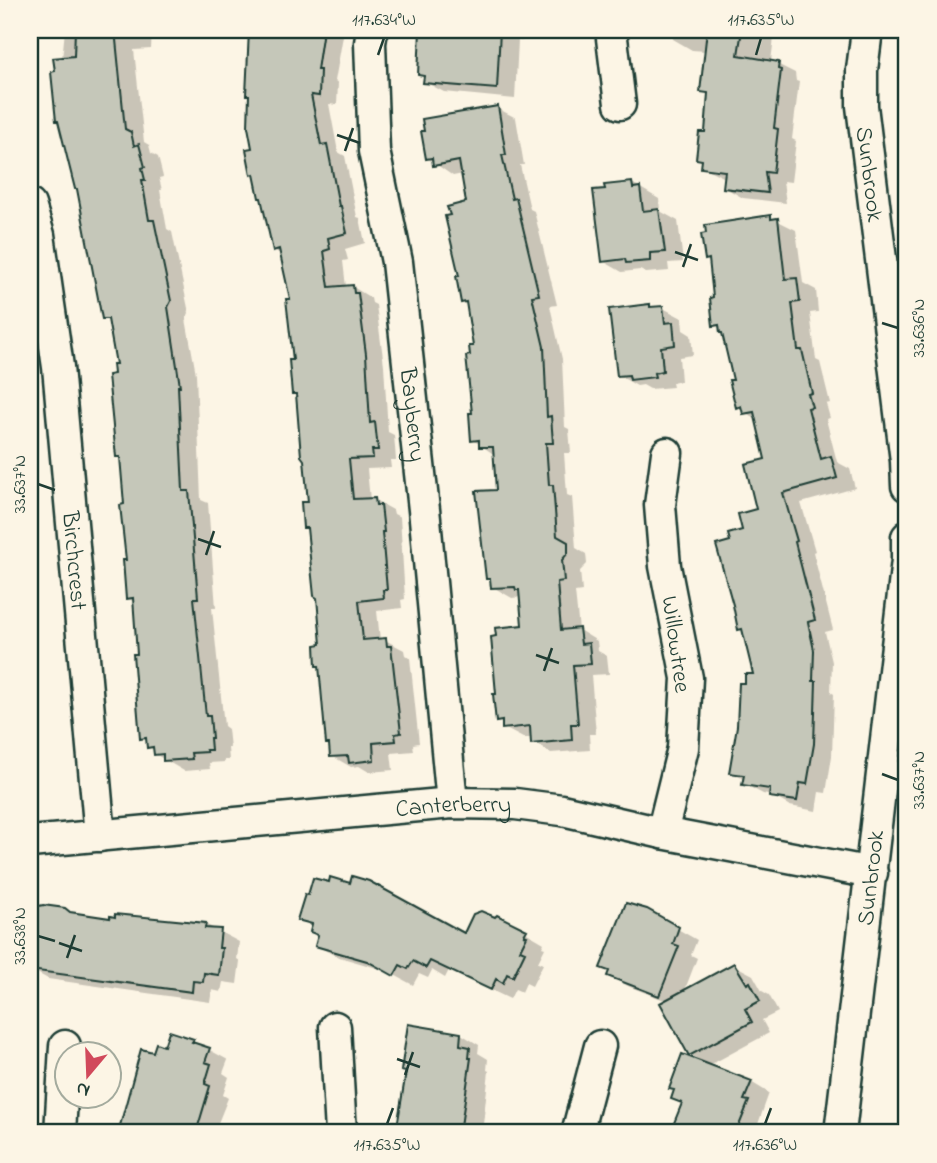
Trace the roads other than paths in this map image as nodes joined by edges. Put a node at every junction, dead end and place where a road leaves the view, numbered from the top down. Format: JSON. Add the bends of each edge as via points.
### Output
{"nodes":[{"id":1,"x":372,"y":30,"type":"edge"},
{"id":2,"x":611,"y":30,"type":"edge"},
{"id":3,"x":866,"y":30,"type":"edge"},
{"id":4,"x":620,"y":104,"type":"dead end"},
{"id":5,"x":30,"y":205,"type":"edge"},
{"id":6,"x":667,"y":453,"type":"dead end"},
{"id":7,"x":907,"y":486,"type":"edge"},
{"id":8,"x":907,"y":537,"type":"edge"},
{"id":9,"x":452,"y":803,"type":"junction"},
{"id":10,"x":662,"y":833,"type":"junction"},
{"id":11,"x":100,"y":836,"type":"junction"},
{"id":12,"x":30,"y":842,"type":"edge"},
{"id":13,"x":872,"y":873,"type":"junction"},
{"id":14,"x":335,"y":1027,"type":"dead end"},
{"id":15,"x":600,"y":1046,"type":"dead end"},
{"id":16,"x":61,"y":1110,"type":"edge"},
{"id":17,"x":60,"y":1133,"type":"edge"},
{"id":18,"x":341,"y":1133,"type":"edge"},
{"id":19,"x":577,"y":1133,"type":"edge"},
{"id":20,"x":840,"y":1133,"type":"edge"}],
"edges":[{"from":1,"to":9,"type":"street","name":"Bayberry","via":[[374,151],[397,262]]},
{"from":2,"to":4,"type":"street"},
{"from":3,"to":7,"type":"street","name":"Sunbrook","via":[[862,106]]},
{"from":5,"to":11,"type":"street","name":"Birchcrest","via":[[39,235],[58,368]]},
{"from":6,"to":10,"type":"street","name":"Willowtree","via":[[660,505],[687,678],[683,748]]},
{"from":8,"to":13,"type":"street","name":"Sunbrook"},
{"from":9,"to":10,"type":"street","name":"Canterberry","via":[[562,810]]},
{"from":9,"to":11,"type":"street","name":"Canterberry"},
{"from":10,"to":13,"type":"street","name":"Canterberry"},
{"from":11,"to":12,"type":"street","name":"Canterberry"},
{"from":13,"to":20,"type":"street","name":"Sunbrook"},
{"from":14,"to":18,"type":"street"},
{"from":15,"to":19,"type":"street"},
{"from":16,"to":17,"type":"street"}]}
